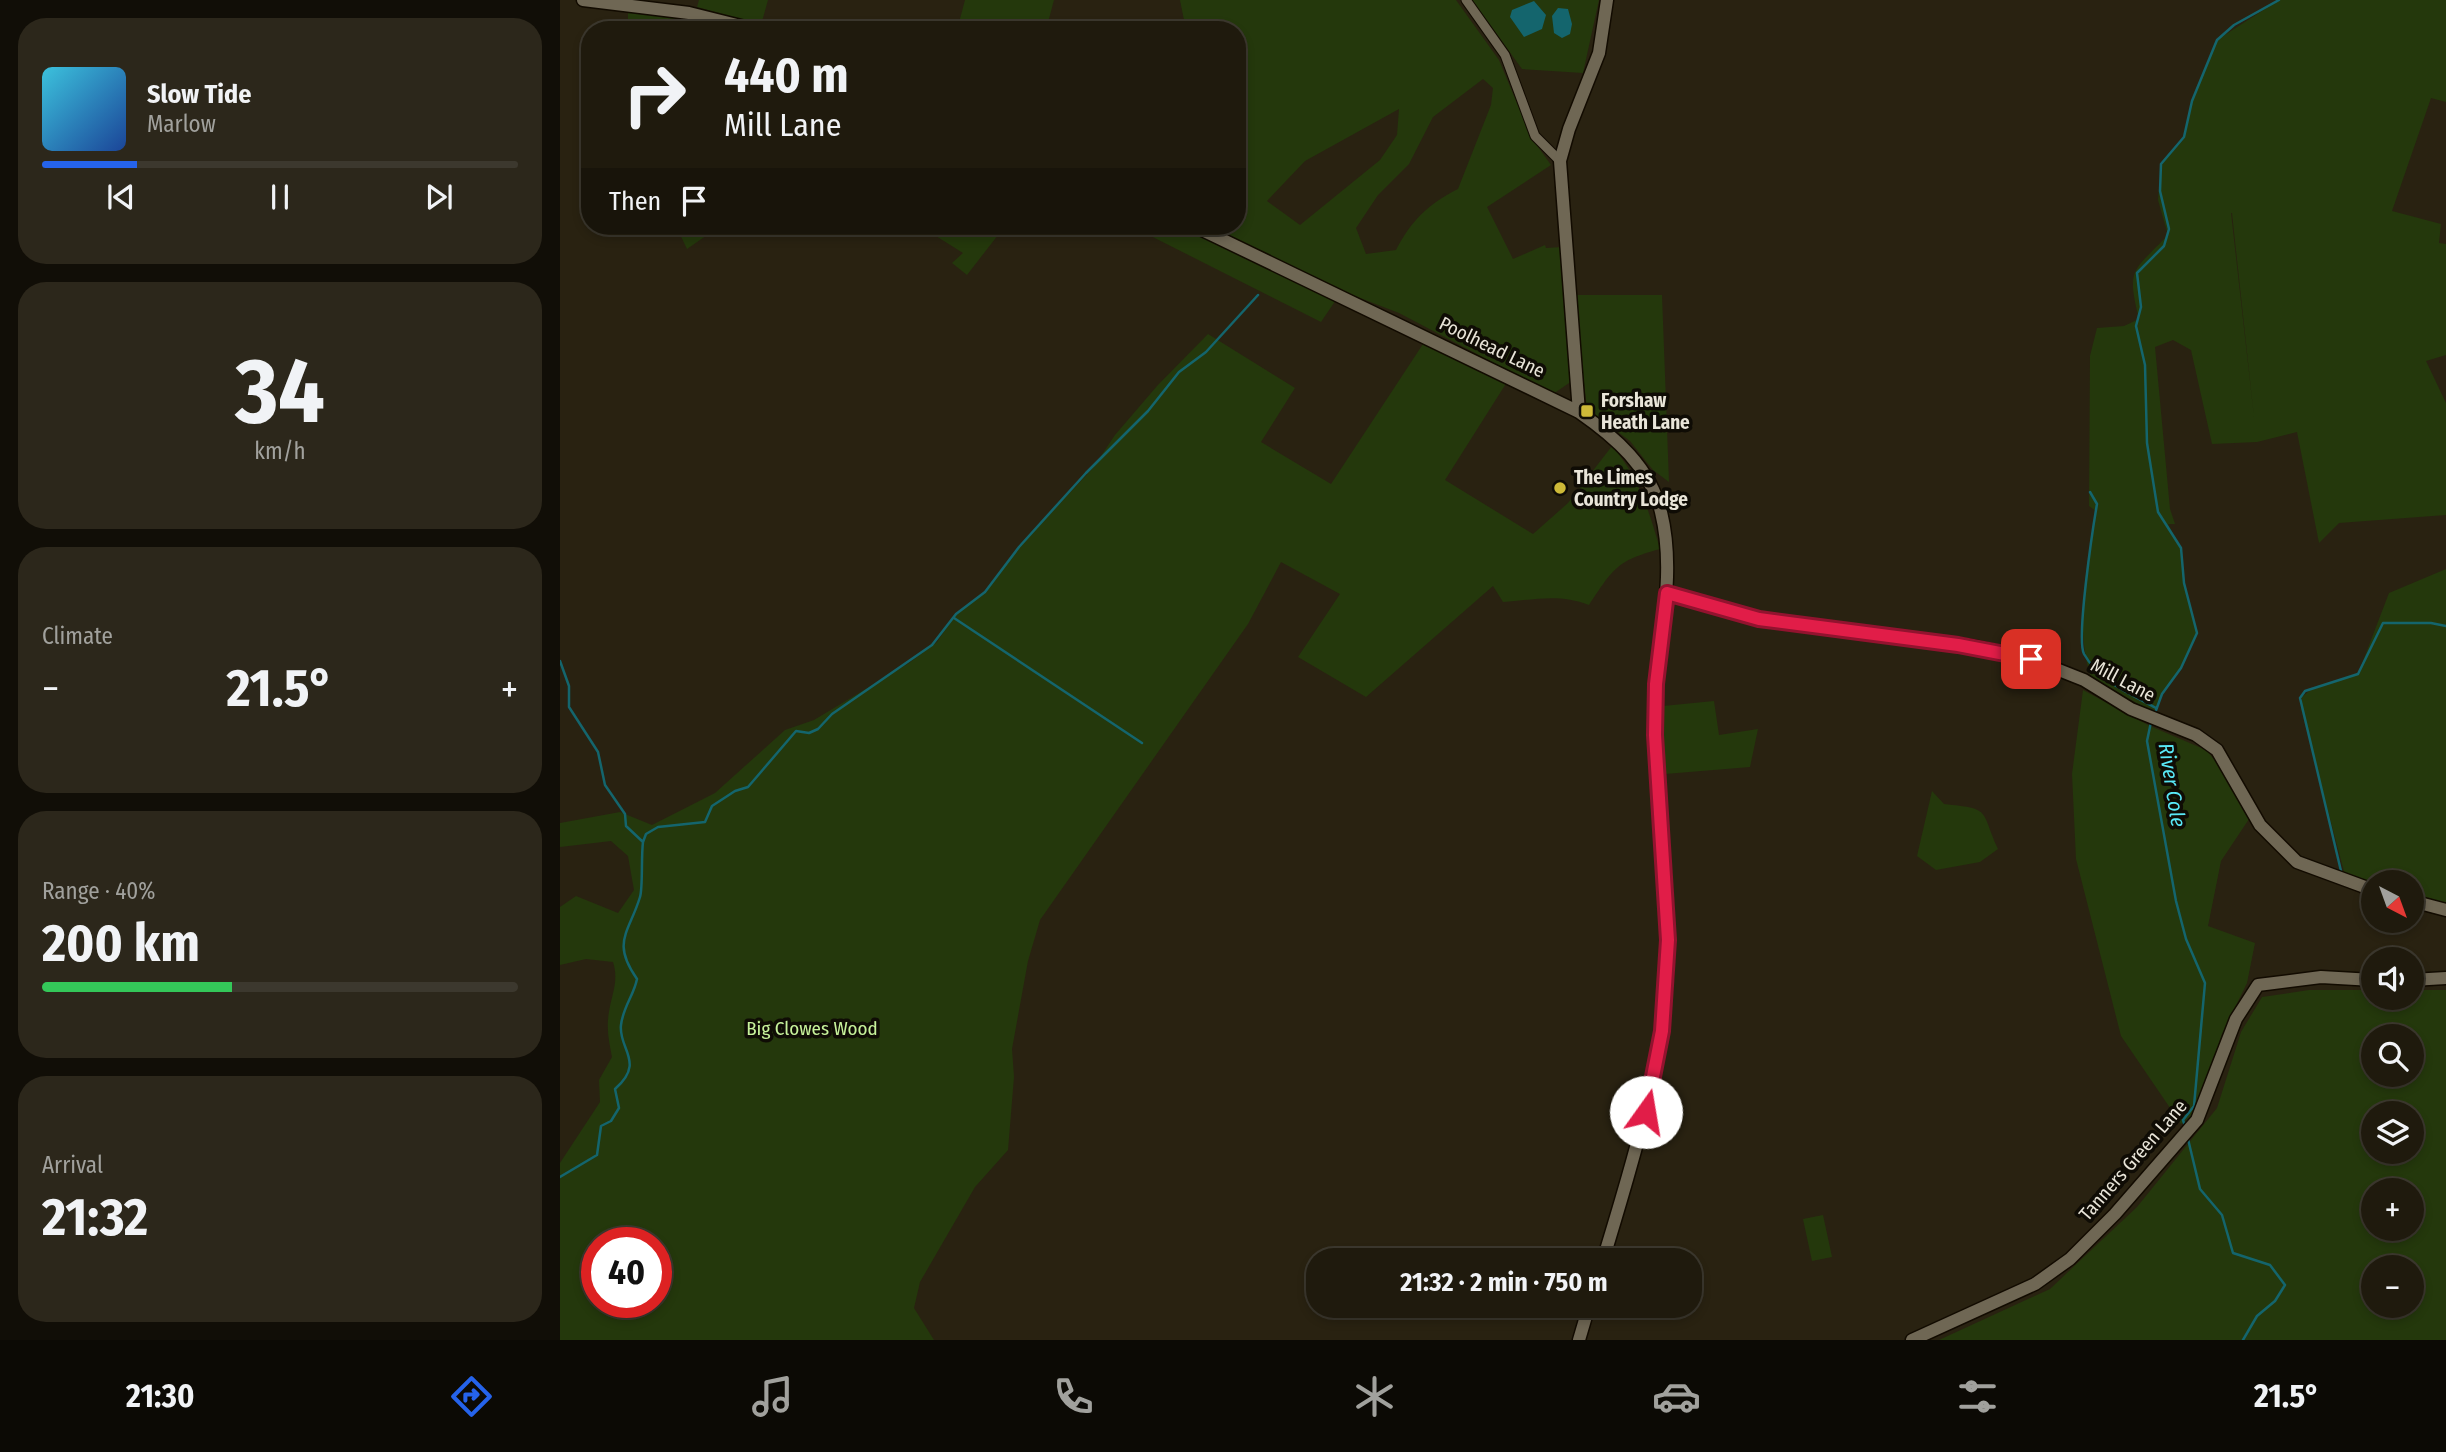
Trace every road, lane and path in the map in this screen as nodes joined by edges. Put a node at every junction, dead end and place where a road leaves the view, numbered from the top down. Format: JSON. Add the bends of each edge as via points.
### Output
{"nodes":[{"id":1,"x":583,"y":0,"type":"edge"},
{"id":2,"x":1466,"y":0,"type":"edge"},
{"id":3,"x":1607,"y":0,"type":"edge"},
{"id":4,"x":722,"y":21,"type":"edge"},
{"id":5,"x":1560,"y":162,"type":"junction"},
{"id":6,"x":1213,"y":235,"type":"edge"},
{"id":7,"x":1579,"y":412,"type":"junction"},
{"id":8,"x":1667,"y":593,"type":"junction"},
{"id":9,"x":2361,"y":886,"type":"edge"},
{"id":10,"x":2424,"y":904,"type":"edge"},
{"id":11,"x":2446,"y":910,"type":"edge"},
{"id":12,"x":2446,"y":978,"type":"edge"},
{"id":13,"x":2361,"y":979,"type":"edge"},
{"id":14,"x":2424,"y":980,"type":"edge"},
{"id":15,"x":1606,"y":1248,"type":"edge"},
{"id":16,"x":1585,"y":1318,"type":"edge"},
{"id":17,"x":1579,"y":1340,"type":"edge"},
{"id":18,"x":1912,"y":1340,"type":"edge"}],
"edges":[{"from":1,"to":4,"type":"street"},
{"from":2,"to":5,"type":"street","via":[[1505,55],[1535,136]]},
{"from":3,"to":5,"type":"street","via":[[1599,53]]},
{"from":5,"to":7,"type":"street"},
{"from":6,"to":7,"type":"street","name":"Poolhead Lane"},
{"from":7,"to":8,"type":"street","name":"Poolhead Lane","via":[[1617,441],[1652,488],[1664,532]]},
{"from":8,"to":9,"type":"street","name":"Mill Lane","via":[[1759,619],[1965,645],[2031,659],[2084,680],[2131,709],[2196,735],[2217,750],[2260,825],[2297,862]]},
{"from":8,"to":15,"type":"street","name":"Poolhead Lane","via":[[1655,706],[1668,940],[1662,1031],[1652,1090]]},
{"from":10,"to":11,"type":"street"},
{"from":12,"to":14,"type":"street"},
{"from":13,"to":18,"type":"street","name":"Tanners Green Lane","via":[[2321,977],[2258,985],[2236,1019],[2197,1121],[2115,1214],[2070,1259],[2035,1284]]},
{"from":16,"to":17,"type":"street"}]}
